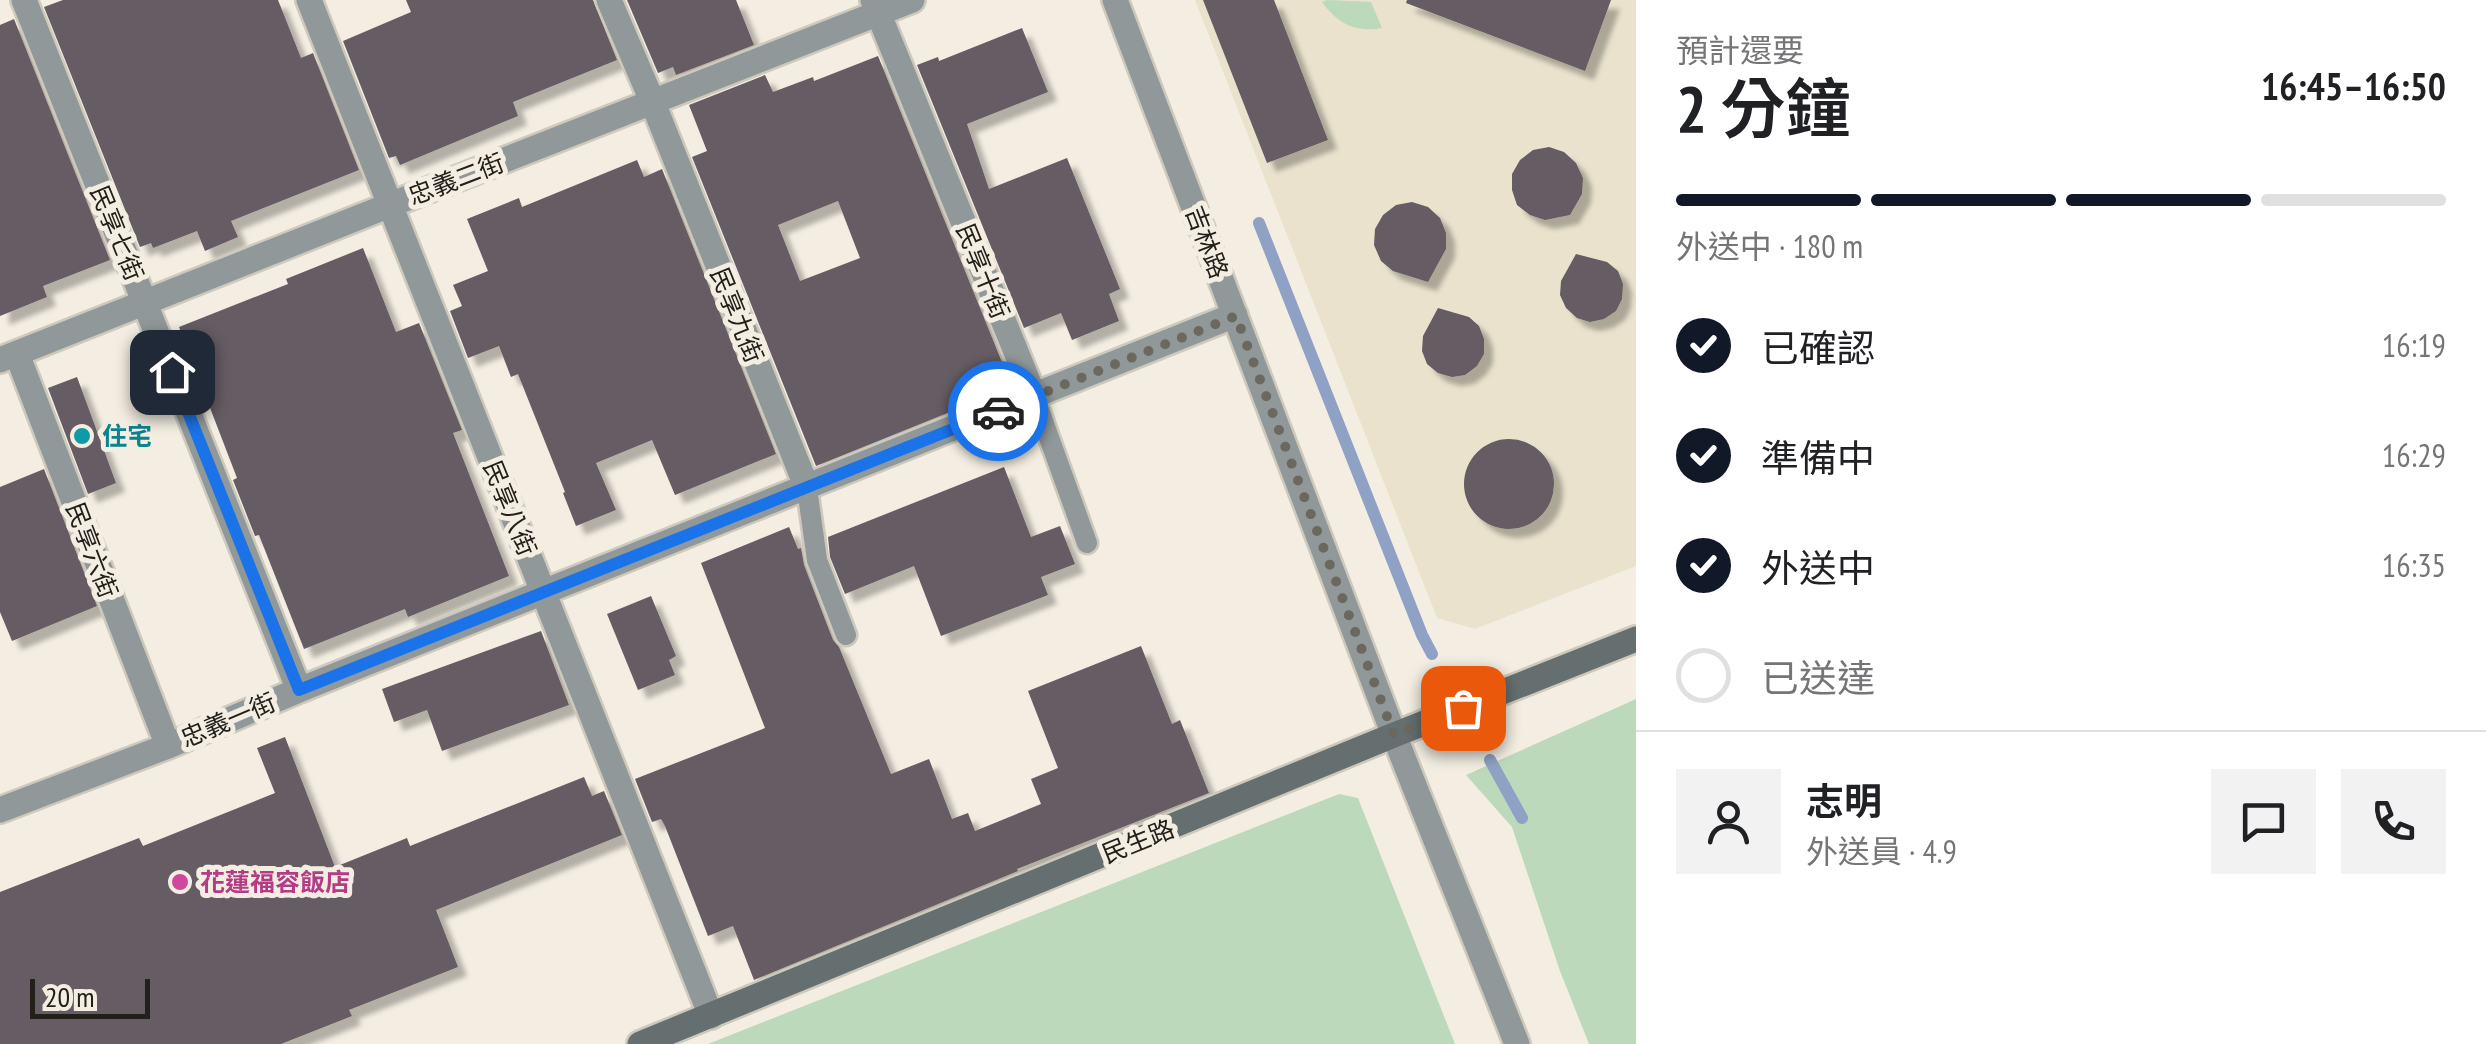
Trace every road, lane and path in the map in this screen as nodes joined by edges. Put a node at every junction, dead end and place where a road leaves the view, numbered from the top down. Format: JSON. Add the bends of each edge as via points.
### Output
{"nodes":[{"id":1,"x":24,"y":0,"type":"edge"},
{"id":2,"x":309,"y":0,"type":"edge"},
{"id":3,"x":610,"y":0,"type":"edge"},
{"id":4,"x":912,"y":0,"type":"edge"},
{"id":5,"x":1114,"y":0,"type":"edge"},
{"id":6,"x":876,"y":7,"type":"edge"},
{"id":7,"x":653,"y":103,"type":"junction"},
{"id":8,"x":390,"y":204,"type":"junction"},
{"id":9,"x":144,"y":302,"type":"junction"},
{"id":10,"x":1236,"y":316,"type":"junction"},
{"id":11,"x":8,"y":357,"type":"edge"},
{"id":12,"x":1034,"y":396,"type":"junction"},
{"id":13,"x":807,"y":488,"type":"junction"},
{"id":14,"x":1086,"y":544,"type":"dead end"},
{"id":15,"x":543,"y":592,"type":"junction"},
{"id":16,"x":846,"y":634,"type":"dead end"},
{"id":17,"x":1636,"y":640,"type":"edge"},
{"id":18,"x":299,"y":690,"type":"junction"},
{"id":19,"x":1394,"y":735,"type":"junction"},
{"id":20,"x":168,"y":746,"type":"junction"},
{"id":21,"x":0,"y":810,"type":"edge"},
{"id":22,"x":712,"y":1016,"type":"junction"},
{"id":23,"x":640,"y":1044,"type":"edge"},
{"id":24,"x":1517,"y":1044,"type":"edge"}],
"edges":[{"from":1,"to":9,"type":"street","name":"民享七街"},
{"from":2,"to":8,"type":"street","name":"民享八街"},
{"from":3,"to":7,"type":"street","name":"民享九街"},
{"from":4,"to":6,"type":"street","name":"忠義二街"},
{"from":5,"to":10,"type":"street","name":"吉林路"},
{"from":6,"to":7,"type":"street","name":"忠義二街"},
{"from":6,"to":12,"type":"street","name":"民享十街"},
{"from":7,"to":8,"type":"street","name":"忠義二街"},
{"from":7,"to":13,"type":"street","name":"民享九街"},
{"from":8,"to":9,"type":"street","name":"忠義二街"},
{"from":8,"to":15,"type":"street","name":"民享八街"},
{"from":9,"to":11,"type":"street","name":"忠義二街"},
{"from":9,"to":18,"type":"street","name":"民享七街"},
{"from":10,"to":12,"type":"street","name":"忠義一街"},
{"from":10,"to":19,"type":"street","name":"吉林路"},
{"from":11,"to":20,"type":"street","name":"民享六街"},
{"from":12,"to":13,"type":"street","name":"忠義一街"},
{"from":12,"to":14,"type":"lane","name":"民享十街"},
{"from":13,"to":15,"type":"street","name":"忠義一街"},
{"from":13,"to":16,"type":"lane","name":"民享九街","via":[[817,560]]},
{"from":15,"to":18,"type":"street","name":"忠義一街"},
{"from":15,"to":22,"type":"street","name":"民享八街"},
{"from":17,"to":19,"type":"main road","name":"民生路"},
{"from":18,"to":20,"type":"street","name":"忠義一街"},
{"from":19,"to":22,"type":"main road","name":"民生路"},
{"from":19,"to":24,"type":"street","name":"吉林路"},
{"from":20,"to":21,"type":"street","name":"忠義一街"},
{"from":22,"to":23,"type":"main road","name":"民生路"}]}
